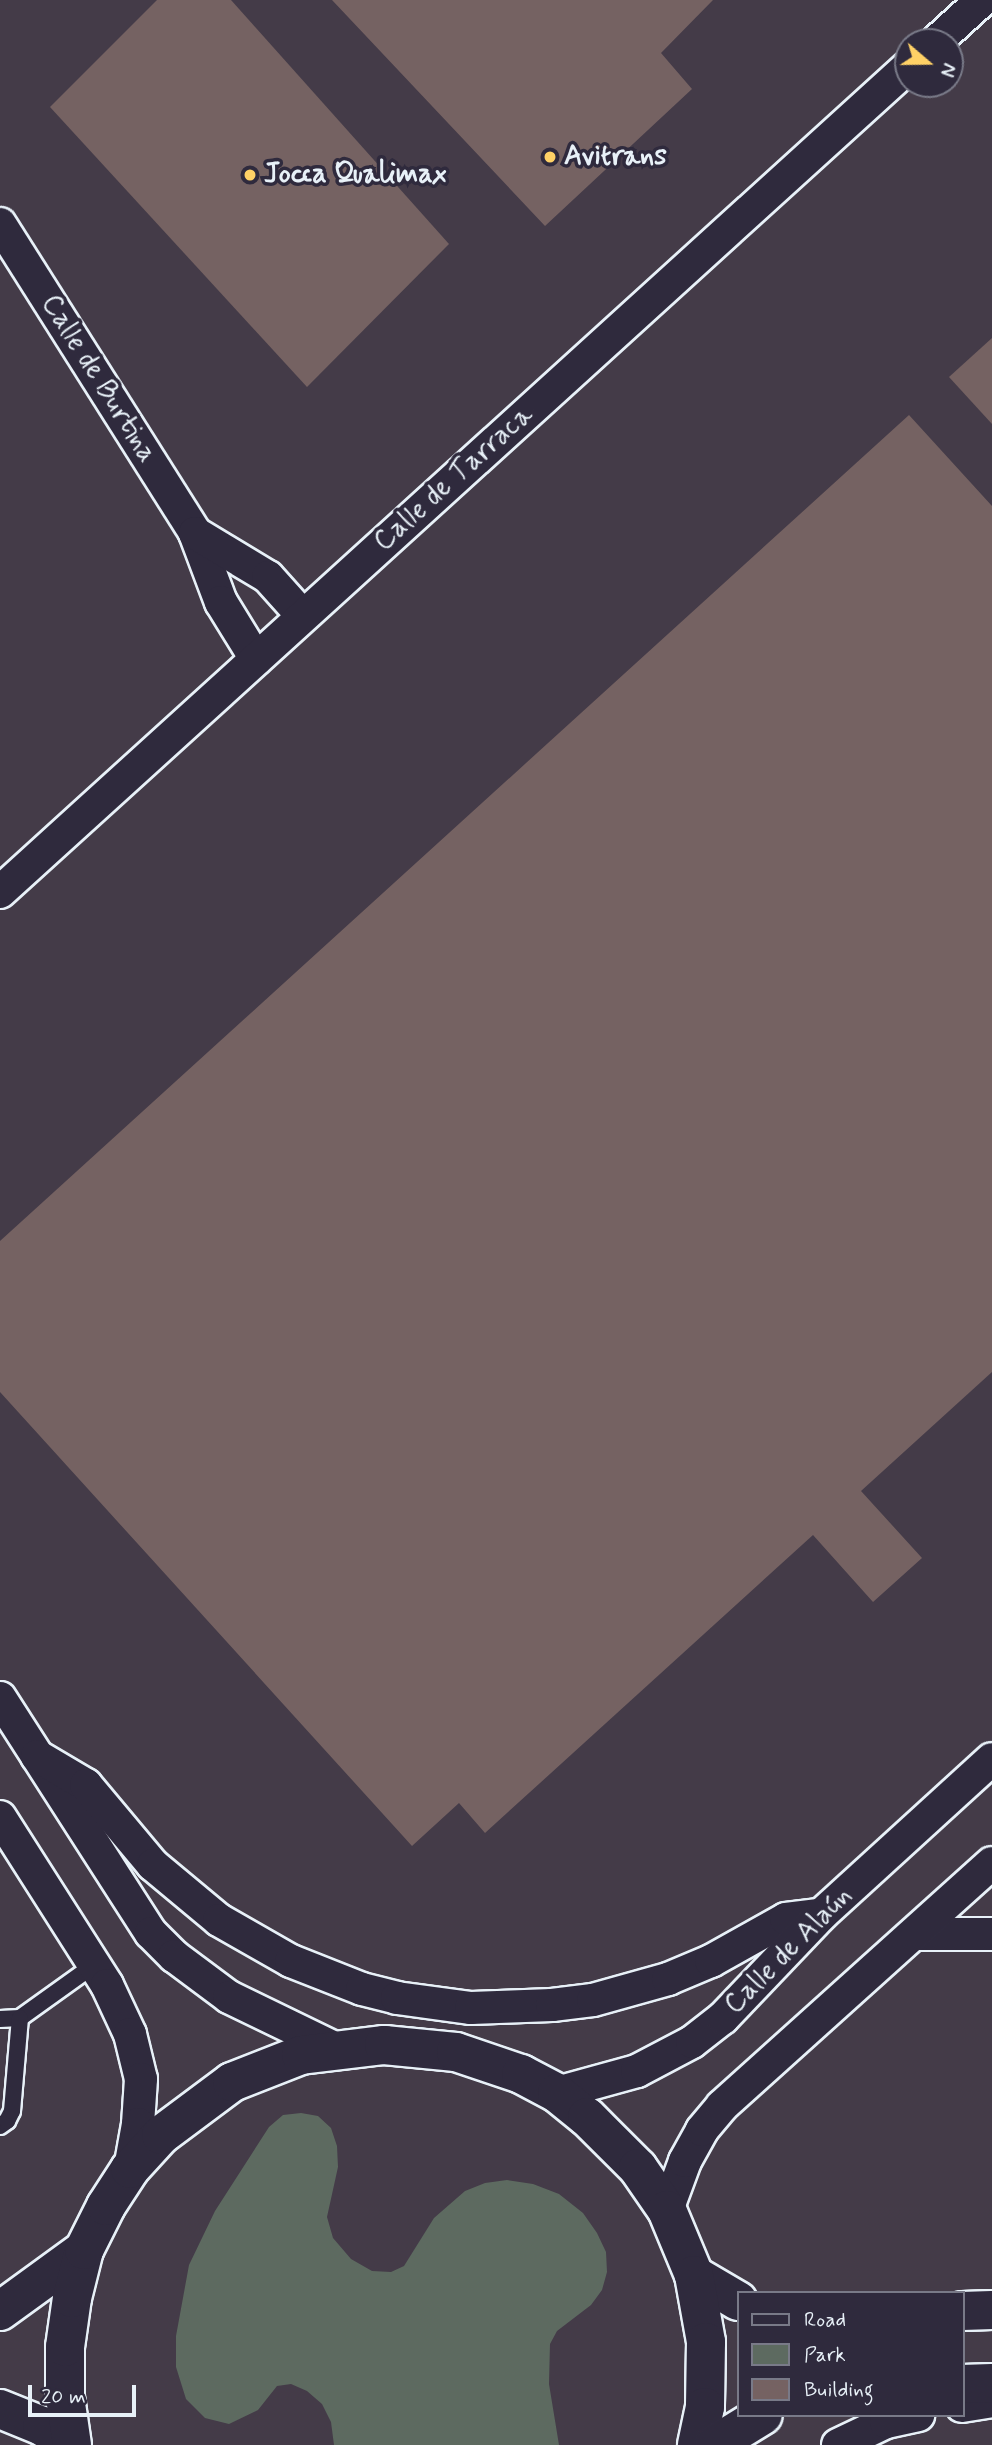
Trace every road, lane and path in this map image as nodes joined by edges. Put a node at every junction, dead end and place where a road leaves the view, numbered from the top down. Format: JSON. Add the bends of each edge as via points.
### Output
{"nodes":[{"id":1,"x":982,"y":0,"type":"edge"},
{"id":2,"x":951,"y":28,"type":"edge"},
{"id":3,"x":894,"y":80,"type":"edge"},
{"id":4,"x":0,"y":224,"type":"edge"},
{"id":5,"x":195,"y":533,"type":"junction"},
{"id":6,"x":303,"y":616,"type":"junction"},
{"id":7,"x":256,"y":659,"type":"junction"},
{"id":8,"x":0,"y":892,"type":"edge"},
{"id":9,"x":0,"y":1698,"type":"edge"},
{"id":10,"x":37,"y":1756,"type":"junction"},
{"id":11,"x":992,"y":1759,"type":"edge"},
{"id":12,"x":0,"y":1817,"type":"edge"},
{"id":13,"x":992,"y":1863,"type":"edge"},
{"id":14,"x":821,"y":1915,"type":"junction"},
{"id":15,"x":914,"y":1934,"type":"junction"},
{"id":16,"x":992,"y":1934,"type":"edge"},
{"id":17,"x":94,"y":1965,"type":"junction"},
{"id":18,"x":20,"y":2018,"type":"junction"},
{"id":19,"x":0,"y":2019,"type":"edge"},
{"id":20,"x":336,"y":2049,"type":"junction"},
{"id":21,"x":557,"y":2093,"type":"junction"},
{"id":22,"x":0,"y":2126,"type":"edge"},
{"id":23,"x":130,"y":2169,"type":"junction"},
{"id":24,"x":667,"y":2210,"type":"junction"},
{"id":25,"x":84,"y":2250,"type":"junction"},
{"id":26,"x":694,"y":2275,"type":"junction"},
{"id":27,"x":736,"y":2300,"type":"edge"},
{"id":28,"x":992,"y":2309,"type":"edge"},
{"id":29,"x":0,"y":2311,"type":"edge"},
{"id":30,"x":964,"y":2311,"type":"edge"},
{"id":31,"x":992,"y":2383,"type":"edge"},
{"id":32,"x":964,"y":2384,"type":"edge"},
{"id":33,"x":992,"y":2402,"type":"edge"},
{"id":34,"x":964,"y":2406,"type":"edge"},
{"id":35,"x":0,"y":2409,"type":"edge"},
{"id":36,"x":760,"y":2417,"type":"edge"},
{"id":37,"x":909,"y":2417,"type":"edge"},
{"id":38,"x":72,"y":2445,"type":"edge"},
{"id":39,"x":697,"y":2445,"type":"edge"},
{"id":40,"x":715,"y":2445,"type":"edge"},
{"id":41,"x":838,"y":2445,"type":"edge"}],
"edges":[{"from":1,"to":2,"type":"street"},
{"from":3,"to":6,"type":"street","name":"Calle de Tarraca"},
{"from":4,"to":5,"type":"street","name":"Calle de Burtina"},
{"from":5,"to":6,"type":"street","name":"Calle de Burtina","via":[[268,577]]},
{"from":5,"to":7,"type":"street","name":"Calle de Burtina","via":[[220,602]]},
{"from":6,"to":7,"type":"street","name":"Calle de Tarraca"},
{"from":7,"to":8,"type":"street","name":"Calle de Tarraca"},
{"from":9,"to":10,"type":"street"},
{"from":10,"to":14,"type":"street","via":[[86,1785],[153,1865],[219,1920],[291,1961],[397,1998],[471,2008],[593,2000],[668,1979],[786,1919]]},
{"from":10,"to":20,"type":"street","via":[[128,1901],[174,1956],[229,1997]]},
{"from":11,"to":14,"type":"street","name":"Calle de Alaún"},
{"from":12,"to":17,"type":"street"},
{"from":13,"to":15,"type":"street"},
{"from":14,"to":21,"type":"street","name":"Calle de Alaún","via":[[723,2018],[692,2042],[637,2071]]},
{"from":15,"to":16,"type":"street"},
{"from":15,"to":24,"type":"street","via":[[722,2106],[685,2161]]},
{"from":17,"to":18,"type":"lane"},
{"from":17,"to":23,"type":"street","via":[[130,2034],[141,2079]]},
{"from":18,"to":19,"type":"lane"},
{"from":18,"to":22,"type":"lane","via":[[12,2110]]},
{"from":20,"to":21,"type":"main road","via":[[384,2045],[456,2052],[522,2074]]},
{"from":20,"to":23,"type":"main road","via":[[267,2066],[232,2082],[161,2135]]},
{"from":21,"to":24,"type":"main road","via":[[622,2149]]},
{"from":23,"to":25,"type":"main road"},
{"from":24,"to":26,"type":"main road"},
{"from":25,"to":29,"type":"main road"},
{"from":25,"to":38,"type":"main road","via":[[65,2347],[65,2397]]},
{"from":26,"to":27,"type":"main road"},
{"from":26,"to":39,"type":"main road","via":[[706,2342],[705,2407]]},
{"from":28,"to":30,"type":"main road"},
{"from":31,"to":32,"type":"main road"},
{"from":33,"to":34,"type":"street"},
{"from":35,"to":38,"type":"main road","via":[[42,2426]]},
{"from":36,"to":40,"type":"main road"},
{"from":37,"to":41,"type":"street"}]}
